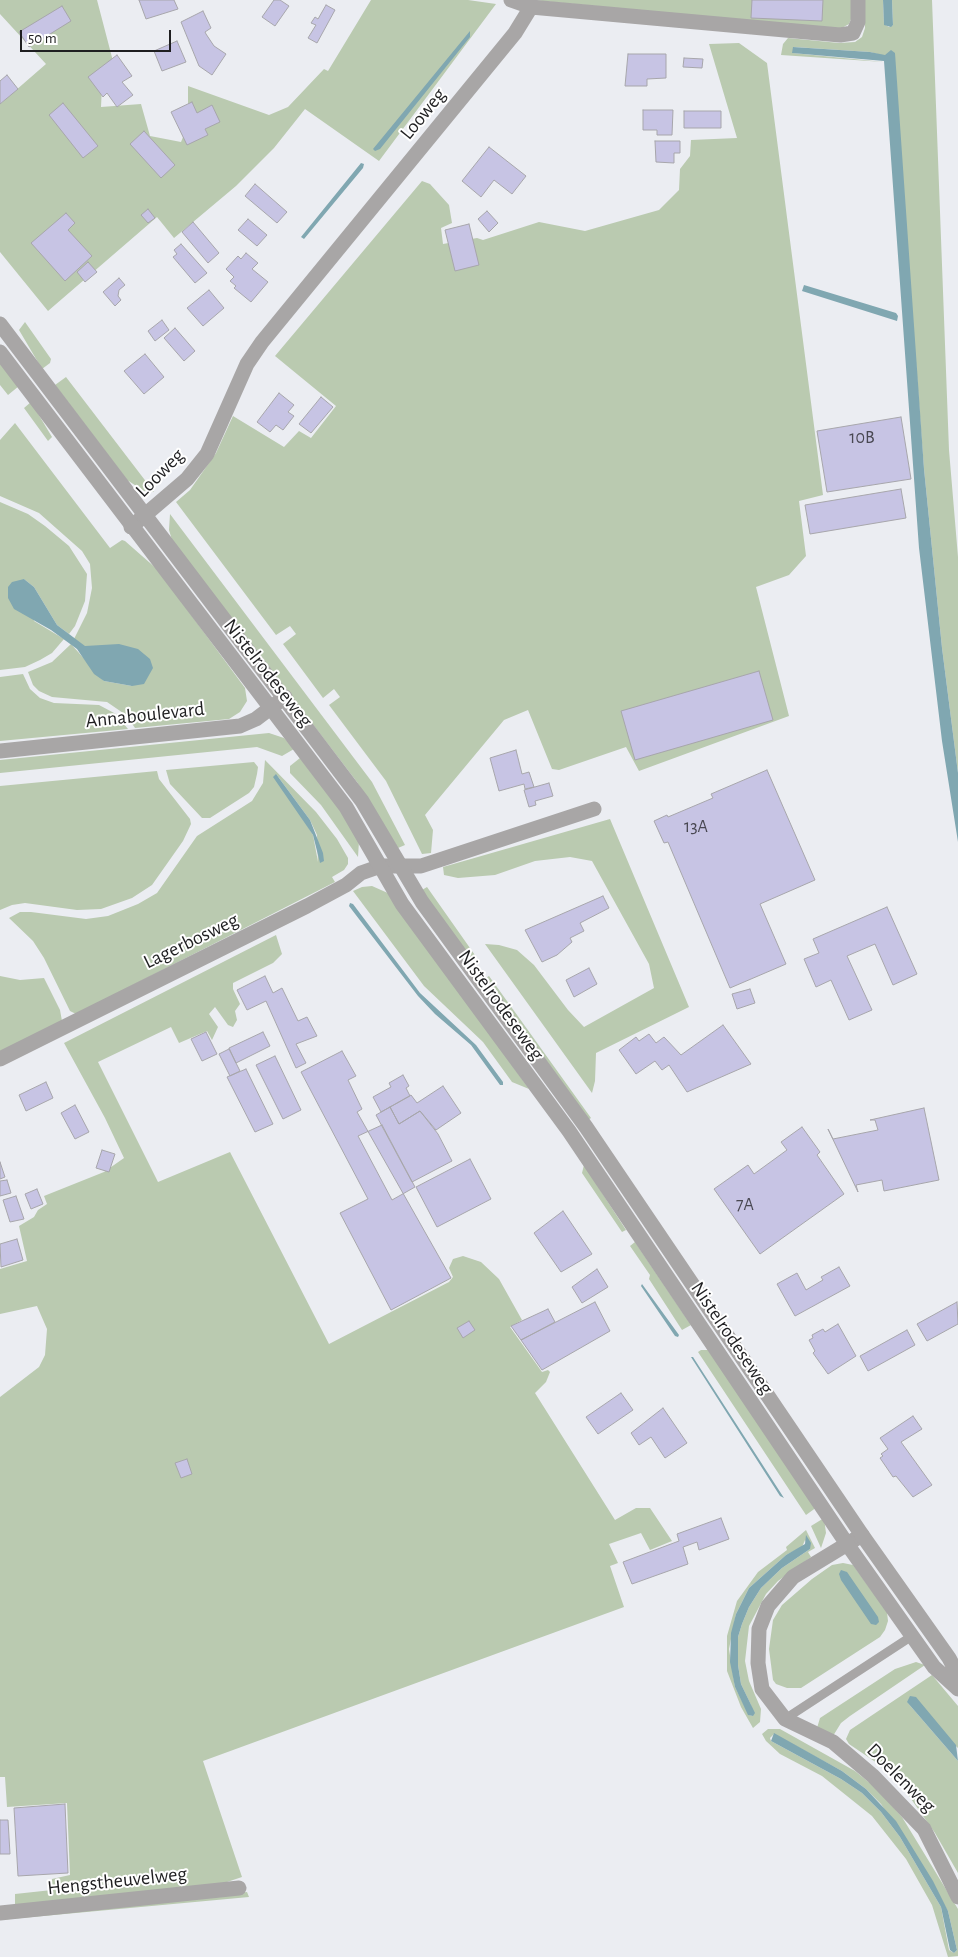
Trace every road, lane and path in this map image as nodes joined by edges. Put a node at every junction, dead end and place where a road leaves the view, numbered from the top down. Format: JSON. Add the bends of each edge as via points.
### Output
{"nodes":[{"id":1,"x":511,"y":0,"type":"edge"},
{"id":2,"x":858,"y":0,"type":"edge"},
{"id":3,"x":531,"y":7,"type":"junction"},
{"id":4,"x":0,"y":324,"type":"edge"},
{"id":5,"x":0,"y":352,"type":"edge"},
{"id":6,"x":146,"y":515,"type":"junction"},
{"id":7,"x":131,"y":527,"type":"junction"},
{"id":8,"x":285,"y":697,"type":"junction"},
{"id":9,"x":270,"y":710,"type":"junction"},
{"id":10,"x":0,"y":750,"type":"edge"},
{"id":11,"x":594,"y":809,"type":"dead end"},
{"id":12,"x":400,"y":865,"type":"junction"},
{"id":13,"x":381,"y":866,"type":"junction"},
{"id":14,"x":0,"y":1058,"type":"edge"},
{"id":15,"x":862,"y":1535,"type":"junction"},
{"id":16,"x":847,"y":1544,"type":"junction"},
{"id":17,"x":926,"y":1627,"type":"junction"},
{"id":18,"x":912,"y":1636,"type":"junction"},
{"id":19,"x":958,"y":1675,"type":"edge"},
{"id":20,"x":958,"y":1688,"type":"edge"},
{"id":21,"x":784,"y":1720,"type":"junction"},
{"id":22,"x":239,"y":1888,"type":"dead end"},
{"id":23,"x":958,"y":1897,"type":"edge"},
{"id":24,"x":0,"y":1913,"type":"edge"}],
"edges":[{"from":1,"to":3,"type":"street"},
{"from":2,"to":3,"type":"street","via":[[858,22],[853,33],[840,35]]},
{"from":3,"to":6,"type":"street","name":"Looweg","via":[[509,41],[262,342],[247,364],[207,454],[188,479]]},
{"from":4,"to":6,"type":"street","name":"Nistelrodeseweg"},
{"from":5,"to":7,"type":"street","name":"Nistelrodeseweg"},
{"from":6,"to":7,"type":"street","name":"Looweg"},
{"from":6,"to":8,"type":"street","name":"Nistelrodeseweg"},
{"from":7,"to":9,"type":"street","name":"Nistelrodeseweg"},
{"from":8,"to":9,"type":"street","name":"Annaboulevard"},
{"from":8,"to":12,"type":"street","name":"Nistelrodeseweg","via":[[362,801]]},
{"from":9,"to":10,"type":"street","name":"Annaboulevard","via":[[240,726]]},
{"from":9,"to":13,"type":"street","name":"Nistelrodeseweg","via":[[346,807]]},
{"from":11,"to":12,"type":"street","via":[[421,866]]},
{"from":12,"to":13,"type":"street","name":"Lagerbosweg"},
{"from":12,"to":15,"type":"street","name":"Nistelrodeseweg","via":[[422,902],[586,1126]]},
{"from":13,"to":14,"type":"street","name":"Lagerbosweg","via":[[361,873],[307,906]]},
{"from":13,"to":16,"type":"street","name":"Nistelrodeseweg","via":[[402,904],[569,1131]]},
{"from":15,"to":16,"type":"street"},
{"from":15,"to":17,"type":"street","name":"Nistelrodeseweg"},
{"from":16,"to":18,"type":"street","name":"Nistelrodeseweg"},
{"from":16,"to":21,"type":"street","via":[[794,1577],[768,1606],[759,1629],[758,1663],[762,1689]]},
{"from":17,"to":18,"type":"street"},
{"from":17,"to":19,"type":"street","name":"Nistelrodeseweg"},
{"from":18,"to":20,"type":"street","name":"Nistelrodeseweg","via":[[934,1667]]},
{"from":18,"to":21,"type":"lane"},
{"from":21,"to":23,"type":"street","name":"Doelenweg","via":[[833,1742],[873,1776],[924,1829]]},
{"from":22,"to":24,"type":"street","name":"Hengstheuvelweg"}]}
